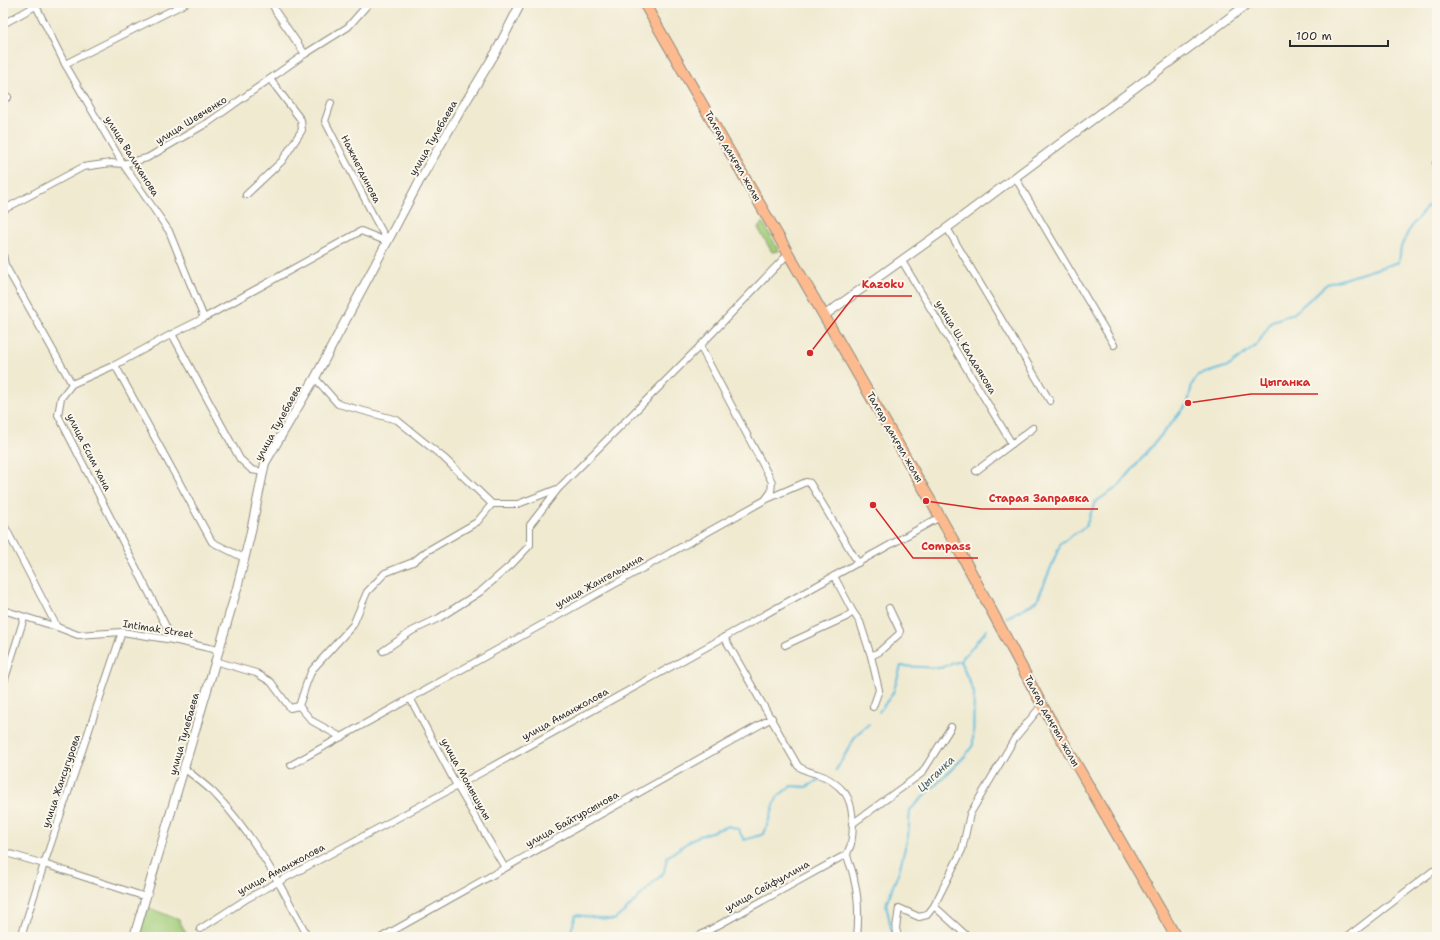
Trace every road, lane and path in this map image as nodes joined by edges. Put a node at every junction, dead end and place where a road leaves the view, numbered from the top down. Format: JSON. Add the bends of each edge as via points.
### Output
{"nodes":[{"id":1,"x":186,"y":3,"type":"edge"},
{"id":2,"x":272,"y":3,"type":"edge"},
{"id":3,"x":369,"y":3,"type":"edge"},
{"id":4,"x":520,"y":3,"type":"edge"},
{"id":5,"x":644,"y":3,"type":"edge"},
{"id":6,"x":1248,"y":3,"type":"edge"},
{"id":7,"x":38,"y":5,"type":"edge"},
{"id":8,"x":3,"y":24,"type":"edge"},
{"id":9,"x":305,"y":54,"type":"junction"},
{"id":10,"x":65,"y":64,"type":"junction"},
{"id":11,"x":270,"y":79,"type":"junction"},
{"id":12,"x":331,"y":104,"type":"dead end"},
{"id":13,"x":123,"y":164,"type":"junction"},
{"id":14,"x":1015,"y":177,"type":"junction"},
{"id":15,"x":246,"y":195,"type":"dead end"},
{"id":16,"x":3,"y":210,"type":"edge"},
{"id":17,"x":947,"y":228,"type":"junction"},
{"id":18,"x":388,"y":242,"type":"junction"},
{"id":19,"x":789,"y":253,"type":"junction"},
{"id":20,"x":3,"y":254,"type":"edge"},
{"id":21,"x":902,"y":261,"type":"junction"},
{"id":22,"x":4,"y":266,"type":"edge"},
{"id":23,"x":825,"y":315,"type":"junction"},
{"id":24,"x":204,"y":318,"type":"junction"},
{"id":25,"x":172,"y":334,"type":"junction"},
{"id":26,"x":1114,"y":345,"type":"dead end"},
{"id":27,"x":700,"y":346,"type":"junction"},
{"id":28,"x":115,"y":365,"type":"junction"},
{"id":29,"x":314,"y":378,"type":"junction"},
{"id":30,"x":72,"y":384,"type":"junction"},
{"id":31,"x":1050,"y":401,"type":"dead end"},
{"id":32,"x":1033,"y":428,"type":"dead end"},
{"id":33,"x":1012,"y":444,"type":"junction"},
{"id":34,"x":976,"y":471,"type":"dead end"},
{"id":35,"x":263,"y":472,"type":"junction"},
{"id":36,"x":558,"y":489,"type":"junction"},
{"id":37,"x":765,"y":500,"type":"junction"},
{"id":38,"x":492,"y":504,"type":"junction"},
{"id":39,"x":940,"y":517,"type":"junction"},
{"id":40,"x":3,"y":522,"type":"edge"},
{"id":41,"x":244,"y":558,"type":"junction"},
{"id":42,"x":858,"y":563,"type":"junction"},
{"id":43,"x":834,"y":576,"type":"junction"},
{"id":44,"x":889,"y":608,"type":"dead end"},
{"id":45,"x":3,"y":610,"type":"edge"},
{"id":46,"x":853,"y":612,"type":"junction"},
{"id":47,"x":24,"y":618,"type":"junction"},
{"id":48,"x":57,"y":627,"type":"junction"},
{"id":49,"x":122,"y":632,"type":"junction"},
{"id":50,"x":724,"y":637,"type":"junction"},
{"id":51,"x":173,"y":640,"type":"junction"},
{"id":52,"x":785,"y":645,"type":"dead end"},
{"id":53,"x":218,"y":650,"type":"junction"},
{"id":54,"x":383,"y":651,"type":"dead end"},
{"id":55,"x":871,"y":656,"type":"junction"},
{"id":56,"x":215,"y":661,"type":"junction"},
{"id":57,"x":3,"y":685,"type":"edge"},
{"id":58,"x":410,"y":698,"type":"junction"},
{"id":59,"x":1042,"y":705,"type":"junction"},
{"id":60,"x":299,"y":706,"type":"junction"},
{"id":61,"x":873,"y":707,"type":"dead end"},
{"id":62,"x":772,"y":718,"type":"junction"},
{"id":63,"x":951,"y":727,"type":"dead end"},
{"id":64,"x":341,"y":737,"type":"junction"},
{"id":65,"x":291,"y":766,"type":"dead end"},
{"id":66,"x":185,"y":769,"type":"junction"},
{"id":67,"x":457,"y":786,"type":"junction"},
{"id":68,"x":852,"y":824,"type":"junction"},
{"id":69,"x":3,"y":852,"type":"edge"},
{"id":70,"x":847,"y":854,"type":"junction"},
{"id":71,"x":44,"y":864,"type":"junction"},
{"id":72,"x":505,"y":868,"type":"junction"},
{"id":73,"x":1433,"y":871,"type":"dead end"},
{"id":74,"x":278,"y":882,"type":"junction"},
{"id":75,"x":146,"y":897,"type":"junction"},
{"id":76,"x":934,"y":906,"type":"junction"},
{"id":77,"x":200,"y":929,"type":"dead end"},
{"id":78,"x":708,"y":934,"type":"edge"},
{"id":79,"x":21,"y":937,"type":"edge"},
{"id":80,"x":134,"y":937,"type":"edge"},
{"id":81,"x":308,"y":937,"type":"edge"},
{"id":82,"x":382,"y":937,"type":"edge"},
{"id":83,"x":697,"y":937,"type":"edge"},
{"id":84,"x":857,"y":937,"type":"edge"},
{"id":85,"x":898,"y":937,"type":"edge"},
{"id":86,"x":968,"y":937,"type":"edge"},
{"id":87,"x":1176,"y":937,"type":"edge"},
{"id":88,"x":1348,"y":937,"type":"edge"}],
"edges":[{"from":1,"to":10,"type":"street"},
{"from":2,"to":9,"type":"street"},
{"from":3,"to":9,"type":"street","name":"улица Шевченко","via":[[348,27]]},
{"from":4,"to":18,"type":"street","name":"улица Тулебаева","via":[[496,52],[420,180]]},
{"from":5,"to":19,"type":"main road","name":"Талғар даңғыл жолы"},
{"from":6,"to":14,"type":"street"},
{"from":7,"to":8,"type":"street"},
{"from":7,"to":10,"type":"street","name":"улица Валиханова"},
{"from":9,"to":11,"type":"street","name":"улица Шевченко"},
{"from":10,"to":13,"type":"street","name":"улица Валиханова"},
{"from":11,"to":13,"type":"street","name":"улица Шевченко","via":[[209,122],[148,158]]},
{"from":11,"to":15,"type":"street","via":[[301,120],[302,130],[282,161]]},
{"from":12,"to":18,"type":"street","name":"Нажметдинова","via":[[325,121]]},
{"from":13,"to":16,"type":"street","name":"улица Шевченко","via":[[83,167]]},
{"from":13,"to":24,"type":"street","name":"улица Валиханова","via":[[169,231]]},
{"from":14,"to":17,"type":"street"},
{"from":14,"to":26,"type":"street"},
{"from":17,"to":21,"type":"street"},
{"from":17,"to":31,"type":"street"},
{"from":18,"to":24,"type":"street","via":[[361,231]]},
{"from":18,"to":29,"type":"street","name":"улица Тулебаева"},
{"from":19,"to":23,"type":"main road","name":"Талғар даңғыл жолы"},
{"from":19,"to":27,"type":"street"},
{"from":20,"to":22,"type":"street"},
{"from":21,"to":23,"type":"street"},
{"from":21,"to":33,"type":"street","name":"улица Ш. Калдаякова"},
{"from":22,"to":30,"type":"street"},
{"from":23,"to":39,"type":"main road","name":"Талғар даңғыл жолы"},
{"from":24,"to":25,"type":"street"},
{"from":25,"to":28,"type":"street"},
{"from":25,"to":35,"type":"street","via":[[240,459],[252,470]]},
{"from":27,"to":36,"type":"street"},
{"from":27,"to":37,"type":"street","via":[[772,482],[772,492]]},
{"from":28,"to":30,"type":"street"},
{"from":28,"to":41,"type":"street","via":[[212,542]]},
{"from":29,"to":35,"type":"street","name":"улица Тулебаева","via":[[265,463]]},
{"from":29,"to":38,"type":"street","via":[[338,404],[397,420],[444,458]]},
{"from":30,"to":51,"type":"street","name":"улица Есим хана","via":[[61,398],[58,415]]},
{"from":32,"to":33,"type":"street"},
{"from":33,"to":34,"type":"street"},
{"from":35,"to":41,"type":"street","name":"улица Тулебаева"},
{"from":36,"to":38,"type":"street","via":[[518,504]]},
{"from":36,"to":54,"type":"street","via":[[530,525],[530,545],[512,564],[480,592],[440,618],[412,631]]},
{"from":37,"to":42,"type":"street","name":"улица Жангельдина","via":[[806,482],[810,483]]},
{"from":37,"to":58,"type":"street","name":"улица Жангельдина"},
{"from":38,"to":60,"type":"street","via":[[477,522],[413,562],[385,573],[368,592],[353,625],[312,670]]},
{"from":39,"to":42,"type":"street","name":"улица Аманжолова"},
{"from":39,"to":59,"type":"main road","name":"Талғар даңғыл жолы"},
{"from":40,"to":48,"type":"street"},
{"from":41,"to":53,"type":"street","name":"улица Тулебаева"},
{"from":42,"to":43,"type":"street","name":"улица Аманжолова"},
{"from":43,"to":46,"type":"street"},
{"from":43,"to":50,"type":"street","name":"улица Аманжолова"},
{"from":44,"to":55,"type":"street","via":[[900,631],[899,634]]},
{"from":45,"to":47,"type":"street","name":"Intimak Street"},
{"from":46,"to":52,"type":"street"},
{"from":46,"to":55,"type":"street","via":[[860,622]]},
{"from":47,"to":48,"type":"street","name":"Intimak Street"},
{"from":47,"to":57,"type":"street"},
{"from":48,"to":49,"type":"street","name":"Intimak Street","via":[[78,635]]},
{"from":49,"to":51,"type":"street","name":"Intimak Street"},
{"from":49,"to":71,"type":"street","name":"улица Жансугурова"},
{"from":50,"to":62,"type":"street"},
{"from":50,"to":67,"type":"street","name":"улица Аманжолова"},
{"from":51,"to":53,"type":"street","name":"Intimak Street"},
{"from":53,"to":56,"type":"street","name":"улица Тулебаева"},
{"from":55,"to":61,"type":"street","via":[[878,690]]},
{"from":56,"to":60,"type":"street","via":[[256,672],[271,682],[290,708]]},
{"from":56,"to":66,"type":"street","name":"улица Тулебаева"},
{"from":58,"to":64,"type":"street","name":"улица Жангельдина"},
{"from":58,"to":67,"type":"street","name":"улица Момышулы"},
{"from":59,"to":76,"type":"street","via":[[1015,738],[970,814],[962,850]]},
{"from":59,"to":87,"type":"main road","name":"Талғар даңғыл жолы"},
{"from":60,"to":64,"type":"street","via":[[312,721]]},
{"from":62,"to":68,"type":"street","via":[[798,766],[832,781],[844,793],[850,803]]},
{"from":62,"to":72,"type":"street","name":"улица Байтурсынова"},
{"from":63,"to":68,"type":"street","via":[[922,773]]},
{"from":64,"to":65,"type":"street","name":"улица Жангельдина"},
{"from":66,"to":74,"type":"street","via":[[212,791],[231,812],[247,832]]},
{"from":66,"to":75,"type":"street","name":"улица Тулебаева"},
{"from":67,"to":72,"type":"street","name":"улица Момышулы"},
{"from":67,"to":74,"type":"street","name":"улица Аманжолова"},
{"from":68,"to":70,"type":"street","via":[[851,843]]},
{"from":69,"to":71,"type":"street"},
{"from":70,"to":78,"type":"street","name":"улица Сейфуллина"},
{"from":70,"to":84,"type":"street","via":[[858,900]]},
{"from":71,"to":75,"type":"street"},
{"from":71,"to":79,"type":"street","name":"улица Жансугурова"},
{"from":72,"to":82,"type":"street","name":"улица Байтурсынова"},
{"from":73,"to":88,"type":"street"},
{"from":74,"to":77,"type":"street","name":"улица Аманжолова"},
{"from":74,"to":81,"type":"street"},
{"from":75,"to":80,"type":"street","name":"улица Тулебаева"},
{"from":76,"to":85,"type":"street","via":[[927,915],[919,917],[899,908],[896,928]]},
{"from":76,"to":86,"type":"street"},
{"from":78,"to":83,"type":"street","name":"улица Сейфуллина"}]}
